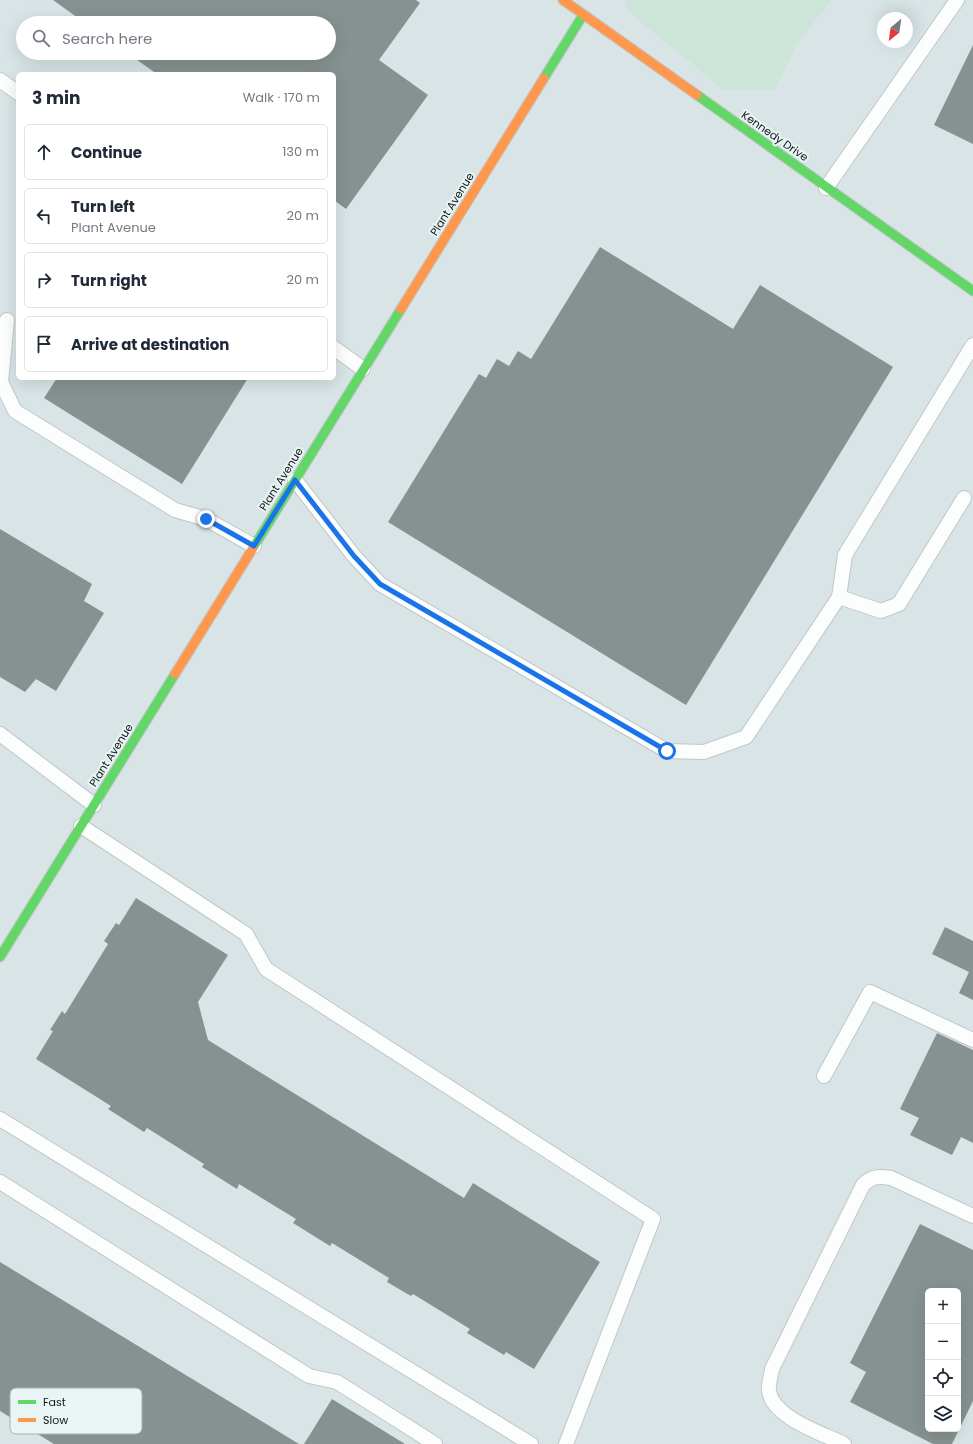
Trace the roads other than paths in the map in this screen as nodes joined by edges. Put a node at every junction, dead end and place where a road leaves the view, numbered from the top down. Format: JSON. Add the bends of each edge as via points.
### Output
{"nodes":[{"id":1,"x":563,"y":0,"type":"edge"},
{"id":2,"x":957,"y":0,"type":"edge"},
{"id":3,"x":583,"y":15,"type":"junction"},
{"id":4,"x":0,"y":80,"type":"edge"},
{"id":5,"x":16,"y":92,"type":"edge"},
{"id":6,"x":826,"y":188,"type":"junction"},
{"id":7,"x":973,"y":290,"type":"edge"},
{"id":8,"x":7,"y":320,"type":"dead end"},
{"id":9,"x":973,"y":344,"type":"edge"},
{"id":10,"x":336,"y":349,"type":"edge"},
{"id":11,"x":363,"y":369,"type":"junction"},
{"id":12,"x":295,"y":480,"type":"junction"},
{"id":13,"x":964,"y":498,"type":"dead end"},
{"id":14,"x":254,"y":546,"type":"junction"},
{"id":15,"x":839,"y":597,"type":"junction"},
{"id":16,"x":0,"y":734,"type":"edge"},
{"id":17,"x":94,"y":805,"type":"junction"},
{"id":18,"x":81,"y":826,"type":"junction"},
{"id":19,"x":0,"y":957,"type":"edge"},
{"id":20,"x":973,"y":1040,"type":"edge"},
{"id":21,"x":824,"y":1076,"type":"dead end"},
{"id":22,"x":0,"y":1119,"type":"edge"},
{"id":23,"x":0,"y":1182,"type":"edge"},
{"id":24,"x":973,"y":1216,"type":"edge"},
{"id":25,"x":435,"y":1444,"type":"edge"},
{"id":26,"x":531,"y":1444,"type":"edge"},
{"id":27,"x":566,"y":1444,"type":"edge"},
{"id":28,"x":844,"y":1444,"type":"edge"}],
"edges":[{"from":1,"to":3,"type":"street","name":"Kennedy Drive"},
{"from":2,"to":6,"type":"lane"},
{"from":3,"to":6,"type":"street","name":"Kennedy Drive"},
{"from":3,"to":11,"type":"street","name":"Plant Avenue"},
{"from":4,"to":5,"type":"lane"},
{"from":6,"to":7,"type":"street","name":"Kennedy Drive"},
{"from":8,"to":14,"type":"lane","via":[[2,382],[15,411],[175,510],[206,519]]},
{"from":9,"to":15,"type":"lane","via":[[845,555]]},
{"from":10,"to":11,"type":"lane"},
{"from":11,"to":12,"type":"street","name":"Plant Avenue"},
{"from":12,"to":14,"type":"street","name":"Plant Avenue"},
{"from":12,"to":15,"type":"lane","via":[[354,556],[380,584],[667,751],[704,752],[746,737]]},
{"from":13,"to":15,"type":"lane","via":[[899,604],[881,611]]},
{"from":14,"to":17,"type":"street","name":"Plant Avenue"},
{"from":16,"to":17,"type":"lane"},
{"from":17,"to":18,"type":"street","name":"Plant Avenue"},
{"from":18,"to":19,"type":"street","name":"Plant Avenue"},
{"from":18,"to":27,"type":"lane","via":[[246,934],[266,970],[653,1219]]},
{"from":20,"to":21,"type":"lane","via":[[870,992]]},
{"from":22,"to":26,"type":"lane"},
{"from":23,"to":25,"type":"lane","via":[[309,1376],[337,1382]]},
{"from":24,"to":28,"type":"lane","via":[[891,1178],[870,1178],[863,1185],[772,1369],[769,1391],[773,1403],[785,1415]]}]}
